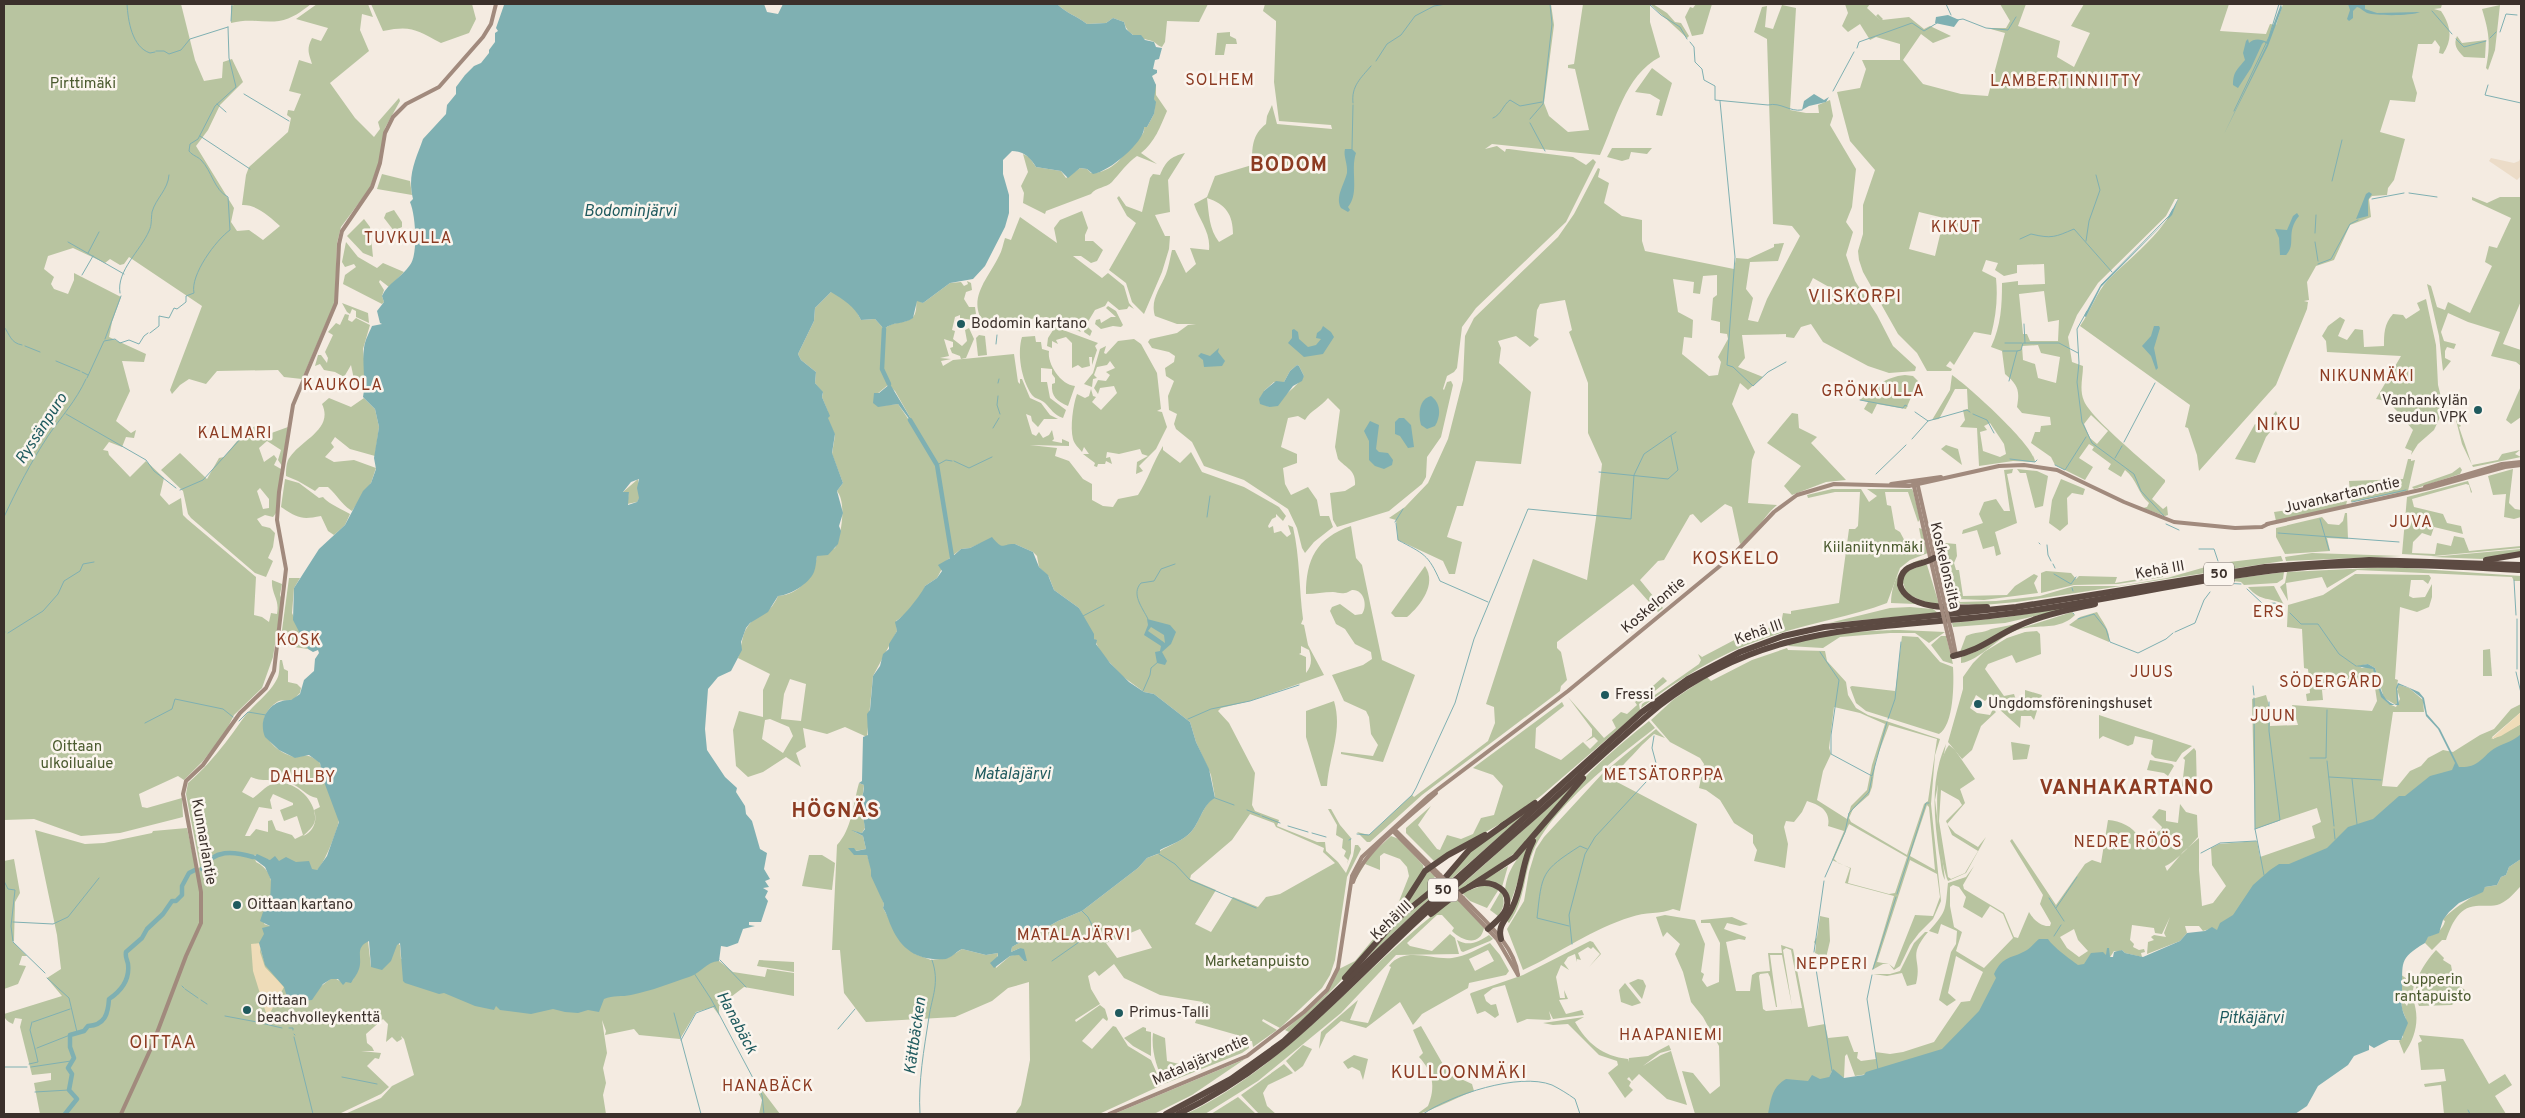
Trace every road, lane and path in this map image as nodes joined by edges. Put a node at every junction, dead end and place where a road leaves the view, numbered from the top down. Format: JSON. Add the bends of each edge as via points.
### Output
{"nodes":[{"id":1,"x":496,"y":4,"type":"edge"},
{"id":2,"x":2521,"y":463,"type":"edge"},
{"id":3,"x":1943,"y":478,"type":"joint"},
{"id":4,"x":1915,"y":484,"type":"junction"},
{"id":5,"x":2521,"y":554,"type":"edge"},
{"id":6,"x":1933,"y":560,"type":"junction"},
{"id":7,"x":2466,"y":562,"type":"junction"},
{"id":8,"x":2521,"y":565,"type":"edge"},
{"id":9,"x":2475,"y":568,"type":"junction"},
{"id":10,"x":2521,"y":570,"type":"edge"},
{"id":11,"x":2521,"y":574,"type":"edge"},
{"id":12,"x":2134,"y":593,"type":"junction"},
{"id":13,"x":2016,"y":607,"type":"junction"},
{"id":14,"x":1955,"y":656,"type":"joint"},
{"id":15,"x":1604,"y":754,"type":"junction"},
{"id":16,"x":1568,"y":778,"type":"junction"},
{"id":17,"x":1506,"y":824,"type":"junction"},
{"id":18,"x":1540,"y":829,"type":"junction"},
{"id":19,"x":1394,"y":830,"type":"junction"},
{"id":20,"x":1430,"y":867,"type":"junction"},
{"id":21,"x":1469,"y":887,"type":"junction"},
{"id":22,"x":1506,"y":918,"type":"junction"},
{"id":23,"x":1490,"y":929,"type":"junction"},
{"id":24,"x":1404,"y":934,"type":"junction"},
{"id":25,"x":1382,"y":935,"type":"junction"},
{"id":26,"x":1501,"y":939,"type":"junction"},
{"id":27,"x":1322,"y":1007,"type":"junction"},
{"id":28,"x":122,"y":1114,"type":"edge"},
{"id":29,"x":1109,"y":1114,"type":"edge"},
{"id":30,"x":1166,"y":1114,"type":"edge"},
{"id":31,"x":1178,"y":1114,"type":"edge"}],
"edges":[{"from":1,"to":28,"type":"main road","name":"Kunnarlantie","via":[[484,37],[439,86],[409,102],[393,117],[385,133],[372,187],[342,231],[336,303],[295,399],[279,492],[278,520],[286,569],[274,671],[266,688],[240,712],[203,765],[184,785],[201,892],[201,923]]},
{"from":2,"to":3,"type":"main road","name":"Juvankartanontie","via":[[2258,527],[2235,528],[2168,520],[2049,469],[2004,465]]},
{"from":3,"to":4,"type":"main road","name":"Koskelontie"},
{"from":4,"to":6,"type":"main road","name":"Koskelonsilta"},
{"from":4,"to":19,"type":"main road","name":"Koskelontie","via":[[1834,484],[1789,500],[1732,556],[1576,685],[1448,781]]},
{"from":5,"to":7,"type":"highway"},
{"from":6,"to":13,"type":"highway","via":[[1909,567],[1902,574],[1901,589],[1911,600],[1927,605]]},
{"from":6,"to":14,"type":"main road","name":"Koskelonsilta","bridge":true},
{"from":7,"to":8,"type":"highway","name":"Kehä III","number":"50"},
{"from":7,"to":13,"type":"highway","name":"Kehä III","number":"50","via":[[2369,560],[2298,563]]},
{"from":9,"to":10,"type":"highway","name":"Kehä III","number":"50"},
{"from":9,"to":11,"type":"highway"},
{"from":9,"to":12,"type":"highway","name":"Kehä III","number":"50","via":[[2372,564],[2306,567]]},
{"from":12,"to":14,"type":"highway","via":[[2046,616],[2016,627],[1979,649]]},
{"from":12,"to":15,"type":"highway","name":"Kehä III","number":"50","via":[[2015,613],[1838,630],[1778,644],[1741,657],[1691,684]]},
{"from":13,"to":16,"type":"highway","name":"Kehä III","number":"50","via":[[1853,623],[1761,643],[1718,662],[1674,688]]},
{"from":15,"to":18,"type":"highway"},
{"from":15,"to":24,"type":"highway","name":"Kehä III","number":"50"},
{"from":16,"to":17,"type":"highway"},
{"from":16,"to":27,"type":"highway","name":"Kehä III","number":"50","via":[[1424,908]]},
{"from":17,"to":20,"type":"highway"},
{"from":17,"to":25,"type":"highway","via":[[1469,850],[1439,885]]},
{"from":18,"to":21,"type":"highway","via":[[1509,862]]},
{"from":18,"to":22,"type":"highway","via":[[1524,860],[1515,902]]},
{"from":19,"to":20,"type":"main road"},
{"from":19,"to":29,"type":"main road","name":"Matalajärventie","via":[[1358,862],[1352,876],[1338,968],[1326,990],[1310,1007],[1247,1056]]},
{"from":20,"to":23,"type":"main road","bridge":true},
{"from":20,"to":25,"type":"highway"},
{"from":21,"to":23,"type":"highway","via":[[1485,883],[1496,885],[1504,892],[1506,908]]},
{"from":21,"to":24,"type":"highway"},
{"from":22,"to":23,"type":"highway"},
{"from":22,"to":26,"type":"highway","via":[[1500,928]]},
{"from":23,"to":26,"type":"main road"},
{"from":23,"to":26,"type":"main road","via":[[1518,975]]},
{"from":24,"to":31,"type":"highway","name":"Kehä III","number":"50","via":[[1288,1044],[1234,1084]]},
{"from":25,"to":27,"type":"highway"},
{"from":27,"to":30,"type":"highway","name":"Kehä III","number":"50","via":[[1248,1067]]}]}
